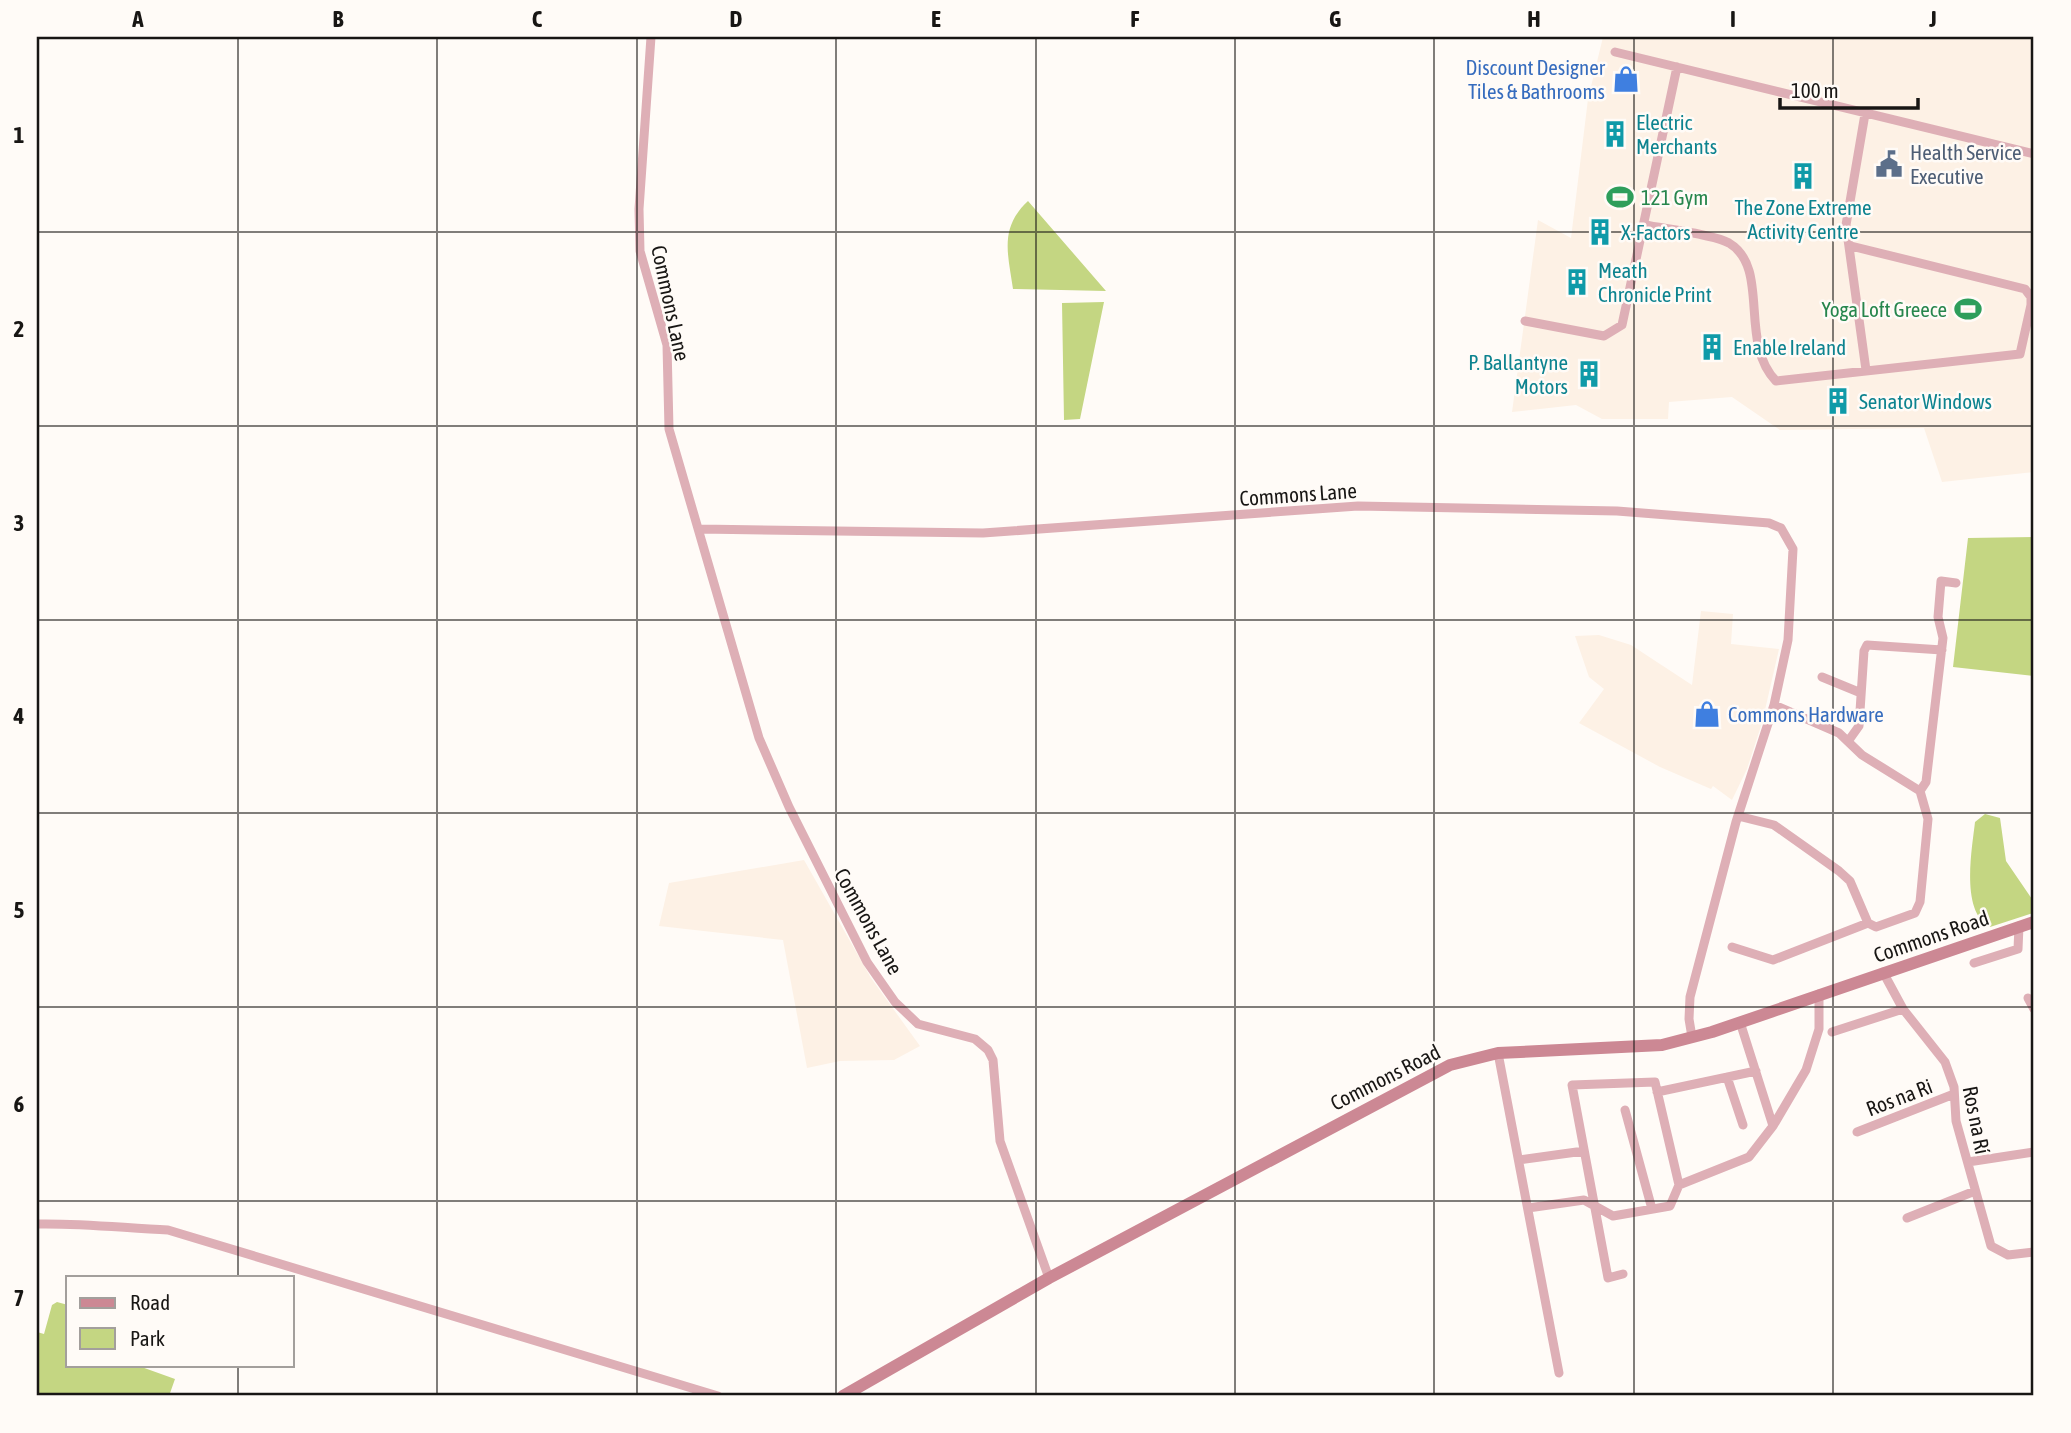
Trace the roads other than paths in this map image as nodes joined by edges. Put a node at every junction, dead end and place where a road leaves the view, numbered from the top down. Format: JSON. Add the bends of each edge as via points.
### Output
{"nodes":[{"id":1,"x":650,"y":37,"type":"edge"},
{"id":2,"x":1615,"y":52,"type":"dead end"},
{"id":3,"x":1677,"y":67,"type":"junction"},
{"id":4,"x":1865,"y":114,"type":"junction"},
{"id":5,"x":2034,"y":154,"type":"edge"},
{"id":6,"x":1644,"y":225,"type":"junction"},
{"id":7,"x":1851,"y":246,"type":"junction"},
{"id":8,"x":1525,"y":321,"type":"dead end"},
{"id":9,"x":1866,"y":370,"type":"junction"},
{"id":10,"x":700,"y":529,"type":"junction"},
{"id":11,"x":1956,"y":583,"type":"dead end"},
{"id":12,"x":1942,"y":650,"type":"junction"},
{"id":13,"x":1822,"y":677,"type":"dead end"},
{"id":14,"x":1861,"y":693,"type":"junction"},
{"id":15,"x":1774,"y":705,"type":"junction"},
{"id":16,"x":1849,"y":740,"type":"junction"},
{"id":17,"x":1920,"y":792,"type":"junction"},
{"id":18,"x":1738,"y":816,"type":"junction"},
{"id":19,"x":2034,"y":922,"type":"edge"},
{"id":20,"x":1868,"y":923,"type":"junction"},
{"id":21,"x":2019,"y":926,"type":"junction"},
{"id":22,"x":1732,"y":947,"type":"dead end"},
{"id":23,"x":1974,"y":963,"type":"dead end"},
{"id":24,"x":1883,"y":972,"type":"junction"},
{"id":25,"x":1819,"y":994,"type":"junction"},
{"id":26,"x":2028,"y":998,"type":"dead end"},
{"id":27,"x":1903,"y":1009,"type":"junction"},
{"id":28,"x":2034,"y":1009,"type":"edge"},
{"id":29,"x":1741,"y":1022,"type":"junction"},
{"id":30,"x":1832,"y":1032,"type":"dead end"},
{"id":31,"x":1692,"y":1037,"type":"junction"},
{"id":32,"x":1498,"y":1054,"type":"junction"},
{"id":33,"x":1756,"y":1071,"type":"junction"},
{"id":34,"x":1727,"y":1077,"type":"junction"},
{"id":35,"x":1657,"y":1092,"type":"junction"},
{"id":36,"x":1954,"y":1094,"type":"junction"},
{"id":37,"x":1625,"y":1111,"type":"dead end"},
{"id":38,"x":1743,"y":1125,"type":"dead end"},
{"id":39,"x":1773,"y":1126,"type":"junction"},
{"id":40,"x":1857,"y":1132,"type":"dead end"},
{"id":41,"x":1584,"y":1151,"type":"junction"},
{"id":42,"x":2034,"y":1152,"type":"edge"},
{"id":43,"x":1519,"y":1160,"type":"junction"},
{"id":44,"x":1968,"y":1162,"type":"junction"},
{"id":45,"x":1679,"y":1185,"type":"junction"},
{"id":46,"x":1975,"y":1191,"type":"junction"},
{"id":47,"x":1594,"y":1205,"type":"junction"},
{"id":48,"x":1528,"y":1208,"type":"junction"},
{"id":49,"x":1652,"y":1209,"type":"junction"},
{"id":50,"x":1908,"y":1218,"type":"dead end"},
{"id":51,"x":37,"y":1224,"type":"edge"},
{"id":52,"x":2034,"y":1252,"type":"edge"},
{"id":53,"x":1623,"y":1274,"type":"dead end"},
{"id":54,"x":1049,"y":1278,"type":"junction"},
{"id":55,"x":1559,"y":1373,"type":"dead end"},
{"id":56,"x":718,"y":1396,"type":"edge"},
{"id":57,"x":844,"y":1396,"type":"edge"}],
"edges":[{"from":1,"to":10,"type":"street","name":"Commons Lane","via":[[640,251],[667,345],[669,429]]},
{"from":2,"to":3,"type":"street"},
{"from":3,"to":4,"type":"street"},
{"from":3,"to":6,"type":"street"},
{"from":4,"to":5,"type":"street"},
{"from":4,"to":7,"type":"street","via":[[1846,225]]},
{"from":6,"to":8,"type":"street","via":[[1626,311],[1614,332],[1604,336]]},
{"from":6,"to":9,"type":"street","via":[[1723,241],[1740,253],[1751,273],[1758,353],[1766,372],[1776,381]]},
{"from":7,"to":9,"type":"street"},
{"from":7,"to":9,"type":"street","via":[[2017,286],[2031,297],[2023,345],[2015,357]]},
{"from":10,"to":15,"type":"street","name":"Commons Lane","via":[[988,532],[1358,506],[1617,511],[1769,523],[1781,528],[1793,549],[1788,640]]},
{"from":10,"to":54,"type":"street","name":"Commons Lane","via":[[725,629],[763,748],[867,962],[906,1015],[918,1024],[975,1039],[988,1049],[993,1060],[999,1141]]},
{"from":11,"to":12,"type":"street","via":[[1941,581],[1938,617]]},
{"from":12,"to":14,"type":"street","via":[[1867,645]]},
{"from":12,"to":17,"type":"street","via":[[1926,782]]},
{"from":13,"to":14,"type":"street"},
{"from":14,"to":16,"type":"street","via":[[1859,726]]},
{"from":15,"to":16,"type":"street"},
{"from":15,"to":18,"type":"street","name":"Commons Lane"},
{"from":16,"to":17,"type":"street","via":[[1863,755]]},
{"from":17,"to":20,"type":"street","via":[[1928,820],[1920,902],[1915,913],[1905,919],[1875,927]]},
{"from":18,"to":20,"type":"street","via":[[1774,825],[1839,871],[1850,881]]},
{"from":18,"to":31,"type":"street","name":"Commons Lane","via":[[1690,997]]},
{"from":19,"to":21,"type":"street","name":"Commons Road"},
{"from":20,"to":22,"type":"street","via":[[1773,960]]},
{"from":21,"to":23,"type":"street","via":[[2018,949]]},
{"from":21,"to":24,"type":"street","name":"Commons Road"},
{"from":24,"to":25,"type":"street","name":"Commons Road"},
{"from":24,"to":27,"type":"street","name":"Ros na Rí"},
{"from":25,"to":29,"type":"street","name":"Commons Road"},
{"from":25,"to":39,"type":"street","via":[[1819,1029],[1806,1070]]},
{"from":26,"to":28,"type":"street"},
{"from":27,"to":30,"type":"street"},
{"from":27,"to":36,"type":"street","name":"Ros na Rí","via":[[1945,1062]]},
{"from":29,"to":31,"type":"street","name":"Commons Road"},
{"from":29,"to":33,"type":"street"},
{"from":31,"to":32,"type":"street","name":"Commons Road","via":[[1622,1049]]},
{"from":32,"to":43,"type":"street"},
{"from":32,"to":54,"type":"street","name":"Commons Road","via":[[1450,1065],[1423,1077]]},
{"from":33,"to":34,"type":"street"},
{"from":33,"to":39,"type":"street"},
{"from":34,"to":35,"type":"street"},
{"from":34,"to":38,"type":"street"},
{"from":35,"to":41,"type":"street","via":[[1655,1082],[1572,1086]]},
{"from":35,"to":45,"type":"street"},
{"from":36,"to":40,"type":"street","name":"Ros na Ri"},
{"from":36,"to":44,"type":"street","name":"Ros na Rí"},
{"from":37,"to":49,"type":"street"},
{"from":39,"to":45,"type":"street","via":[[1749,1157]]},
{"from":41,"to":43,"type":"street"},
{"from":41,"to":47,"type":"street"},
{"from":42,"to":44,"type":"street"},
{"from":43,"to":48,"type":"street"},
{"from":44,"to":46,"type":"street","name":"Ros na Rí"},
{"from":45,"to":49,"type":"street","via":[[1670,1206]]},
{"from":46,"to":50,"type":"street"},
{"from":46,"to":52,"type":"street","name":"Ros na Rí","via":[[1992,1246],[2008,1255]]},
{"from":47,"to":48,"type":"street","via":[[1584,1200]]},
{"from":47,"to":49,"type":"street","via":[[1613,1216]]},
{"from":47,"to":53,"type":"street","via":[[1608,1278]]},
{"from":48,"to":55,"type":"street"},
{"from":51,"to":56,"type":"street","via":[[169,1230]]},
{"from":54,"to":57,"type":"street","name":"Commons Road"}]}
